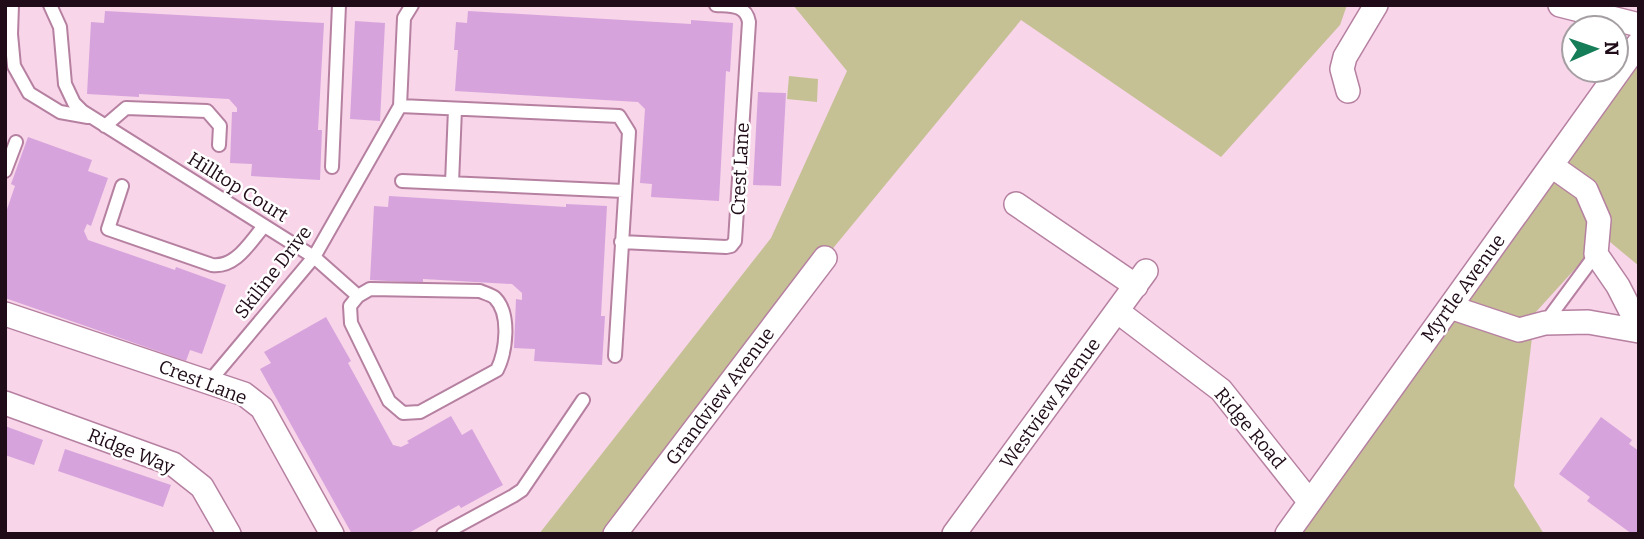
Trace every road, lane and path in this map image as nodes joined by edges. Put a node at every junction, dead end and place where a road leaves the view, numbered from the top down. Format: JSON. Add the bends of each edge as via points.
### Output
{"nodes":[{"id":1,"x":12,"y":5,"type":"edge"},
{"id":2,"x":50,"y":5,"type":"edge"},
{"id":3,"x":339,"y":5,"type":"edge"},
{"id":4,"x":401,"y":5,"type":"edge"},
{"id":5,"x":716,"y":5,"type":"edge"},
{"id":6,"x":1376,"y":5,"type":"edge"},
{"id":7,"x":1560,"y":5,"type":"edge"},
{"id":8,"x":411,"y":6,"type":"edge"},
{"id":9,"x":1639,"y":26,"type":"edge"},
{"id":10,"x":1639,"y":43,"type":"edge"},
{"id":11,"x":1348,"y":91,"type":"dead end"},
{"id":12,"x":400,"y":106,"type":"junction"},
{"id":13,"x":455,"y":109,"type":"junction"},
{"id":14,"x":91,"y":117,"type":"junction"},
{"id":15,"x":105,"y":126,"type":"junction"},
{"id":16,"x":16,"y":142,"type":"dead end"},
{"id":17,"x":219,"y":145,"type":"dead end"},
{"id":18,"x":1552,"y":166,"type":"junction"},
{"id":19,"x":332,"y":167,"type":"dead end"},
{"id":20,"x":5,"y":171,"type":"edge"},
{"id":21,"x":402,"y":181,"type":"dead end"},
{"id":22,"x":452,"y":183,"type":"junction"},
{"id":23,"x":122,"y":186,"type":"dead end"},
{"id":24,"x":624,"y":191,"type":"junction"},
{"id":25,"x":1016,"y":204,"type":"dead end"},
{"id":26,"x":264,"y":226,"type":"junction"},
{"id":27,"x":621,"y":242,"type":"junction"},
{"id":28,"x":1596,"y":254,"type":"junction"},
{"id":29,"x":314,"y":257,"type":"junction"},
{"id":30,"x":825,"y":258,"type":"dead end"},
{"id":31,"x":358,"y":296,"type":"junction"},
{"id":32,"x":1450,"y":307,"type":"junction"},
{"id":33,"x":1117,"y":311,"type":"junction"},
{"id":34,"x":5,"y":314,"type":"edge"},
{"id":35,"x":1545,"y":323,"type":"junction"},
{"id":36,"x":1639,"y":329,"type":"edge"},
{"id":37,"x":615,"y":356,"type":"dead end"},
{"id":38,"x":209,"y":382,"type":"junction"},
{"id":39,"x":583,"y":400,"type":"dead end"},
{"id":40,"x":5,"y":403,"type":"edge"},
{"id":41,"x":1309,"y":501,"type":"junction"},
{"id":42,"x":229,"y":534,"type":"edge"},
{"id":43,"x":332,"y":534,"type":"edge"},
{"id":44,"x":443,"y":534,"type":"edge"},
{"id":45,"x":615,"y":534,"type":"edge"},
{"id":46,"x":954,"y":534,"type":"edge"},
{"id":47,"x":1287,"y":534,"type":"edge"}],
"edges":[{"from":1,"to":14,"type":"lane","name":"Hilltop Court","via":[[14,66],[29,93],[60,112]]},
{"from":2,"to":14,"type":"lane","name":"Hilltop Court","via":[[60,27],[65,84],[74,103]]},
{"from":3,"to":19,"type":"lane"},
{"from":4,"to":8,"type":"lane"},
{"from":5,"to":27,"type":"lane","name":"Crest Lane","via":[[739,7],[749,22],[735,241],[726,247]]},
{"from":6,"to":11,"type":"street","via":[[1345,57],[1342,69]]},
{"from":7,"to":9,"type":"street"},
{"from":8,"to":12,"type":"lane","via":[[404,18]]},
{"from":10,"to":18,"type":"street","name":"Myrtle Avenue"},
{"from":12,"to":13,"type":"lane"},
{"from":12,"to":29,"type":"lane","name":"Skiline Drive"},
{"from":13,"to":22,"type":"lane"},
{"from":13,"to":24,"type":"lane","via":[[620,116],[629,132]]},
{"from":14,"to":15,"type":"lane","name":"Hilltop Court"},
{"from":15,"to":17,"type":"lane","via":[[126,108],[207,111],[220,126]]},
{"from":15,"to":26,"type":"lane","name":"Hilltop Court"},
{"from":16,"to":20,"type":"lane"},
{"from":18,"to":28,"type":"street","via":[[1586,190],[1599,220]]},
{"from":18,"to":32,"type":"street","name":"Myrtle Avenue"},
{"from":21,"to":22,"type":"lane"},
{"from":22,"to":24,"type":"lane"},
{"from":23,"to":26,"type":"lane","via":[[108,229],[212,265],[234,260]]},
{"from":24,"to":27,"type":"lane"},
{"from":25,"to":33,"type":"street","name":"Westview Avenue","via":[[1141,279]]},
{"from":26,"to":29,"type":"lane","name":"Hilltop Court"},
{"from":27,"to":37,"type":"lane"},
{"from":28,"to":35,"type":"lane"},
{"from":28,"to":36,"type":"street"},
{"from":29,"to":31,"type":"lane","name":"Hilltop Court"},
{"from":29,"to":38,"type":"lane","name":"Skiline Drive"},
{"from":30,"to":45,"type":"street","name":"Grandview Avenue"},
{"from":31,"to":31,"type":"lane","via":[[350,306],[351,323],[389,401],[403,413],[420,412],[497,370],[502,360],[506,339],[503,310],[494,297],[480,291],[370,289]]},
{"from":32,"to":35,"type":"street","via":[[1519,330]]},
{"from":32,"to":41,"type":"street","name":"Myrtle Avenue"},
{"from":33,"to":41,"type":"street","name":"Ridge Road","via":[[1221,390]]},
{"from":33,"to":46,"type":"street","name":"Westview Avenue"},
{"from":34,"to":38,"type":"street","name":"Crest Lane"},
{"from":35,"to":36,"type":"street","via":[[1588,322]]},
{"from":38,"to":43,"type":"street","name":"Crest Lane","via":[[244,394],[262,408]]},
{"from":39,"to":44,"type":"lane","via":[[522,490]]},
{"from":40,"to":42,"type":"street","name":"Ridge Way","via":[[173,464],[202,486]]},
{"from":41,"to":47,"type":"street","name":"Myrtle Avenue"}]}
